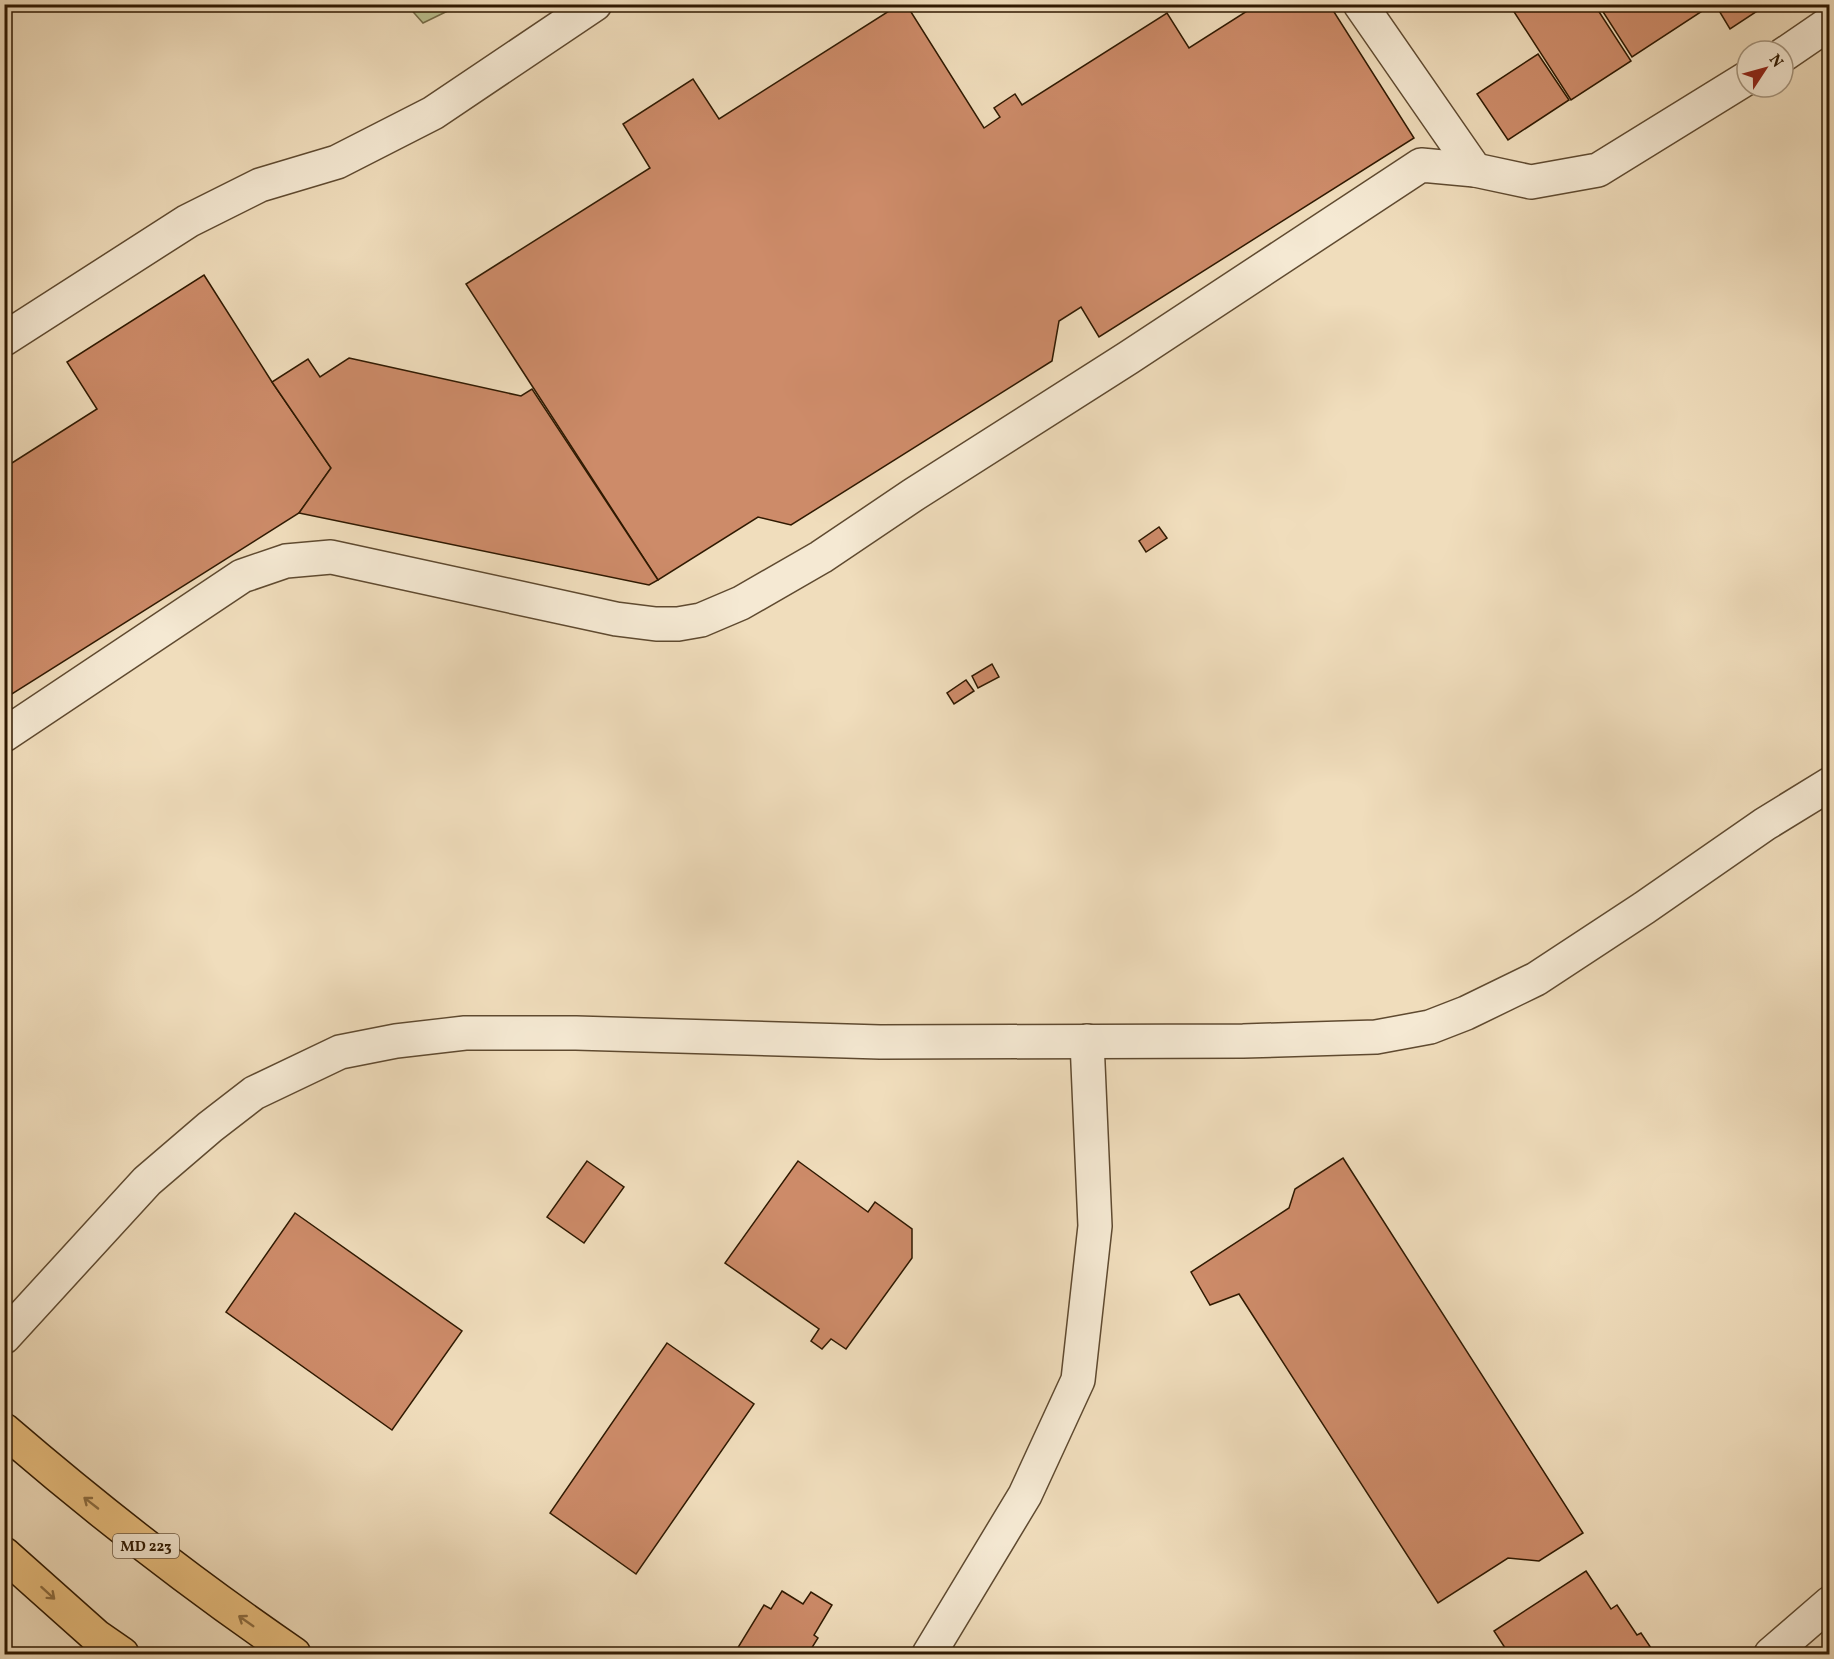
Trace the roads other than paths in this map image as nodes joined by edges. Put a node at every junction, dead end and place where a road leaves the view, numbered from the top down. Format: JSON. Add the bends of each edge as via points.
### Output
{"nodes":[{"id":1,"x":596,"y":4,"type":"edge"},
{"id":2,"x":1360,"y":4,"type":"edge"},
{"id":3,"x":1830,"y":23,"type":"edge"},
{"id":4,"x":1795,"y":47,"type":"edge"},
{"id":5,"x":1735,"y":85,"type":"edge"},
{"id":6,"x":1475,"y":170,"type":"junction"},
{"id":7,"x":4,"y":339,"type":"edge"},
{"id":8,"x":4,"y":735,"type":"edge"},
{"id":9,"x":1830,"y":784,"type":"edge"},
{"id":10,"x":1087,"y":1041,"type":"junction"},
{"id":11,"x":4,"y":1337,"type":"edge"},
{"id":12,"x":4,"y":1430,"type":"edge"},
{"id":13,"x":4,"y":1554,"type":"edge"},
{"id":14,"x":1830,"y":1603,"type":"edge"},
{"id":15,"x":122,"y":1654,"type":"edge"},
{"id":16,"x":294,"y":1654,"type":"edge"},
{"id":17,"x":929,"y":1654,"type":"edge"},
{"id":18,"x":1771,"y":1654,"type":"edge"}],
"edges":[{"from":1,"to":7,"type":"lane","via":[[433,113],[337,162],[260,186],[188,221]]},
{"from":2,"to":6,"type":"lane"},
{"from":3,"to":4,"type":"lane"},
{"from":5,"to":6,"type":"lane","via":[[1598,170],[1531,182]]},
{"from":6,"to":8,"type":"lane","via":[[1421,165],[821,557],[741,603],[700,620],[656,624],[616,619],[331,557],[286,561],[242,576]]},
{"from":9,"to":10,"type":"lane","via":[[1536,979],[1430,1027],[1330,1040]]},
{"from":10,"to":11,"type":"lane","via":[[880,1042],[465,1033],[340,1052],[254,1093],[210,1126],[147,1181]]},
{"from":10,"to":17,"type":"lane","via":[[1095,1226],[1078,1380],[1025,1495]]},
{"from":16,"to":12,"type":"main road","number":"MD 223","one_way":true,"via":[[91,1503]]},
{"from":13,"to":15,"type":"main road","one_way":true,"via":[[96,1636]]},
{"from":14,"to":18,"type":"lane"}]}
